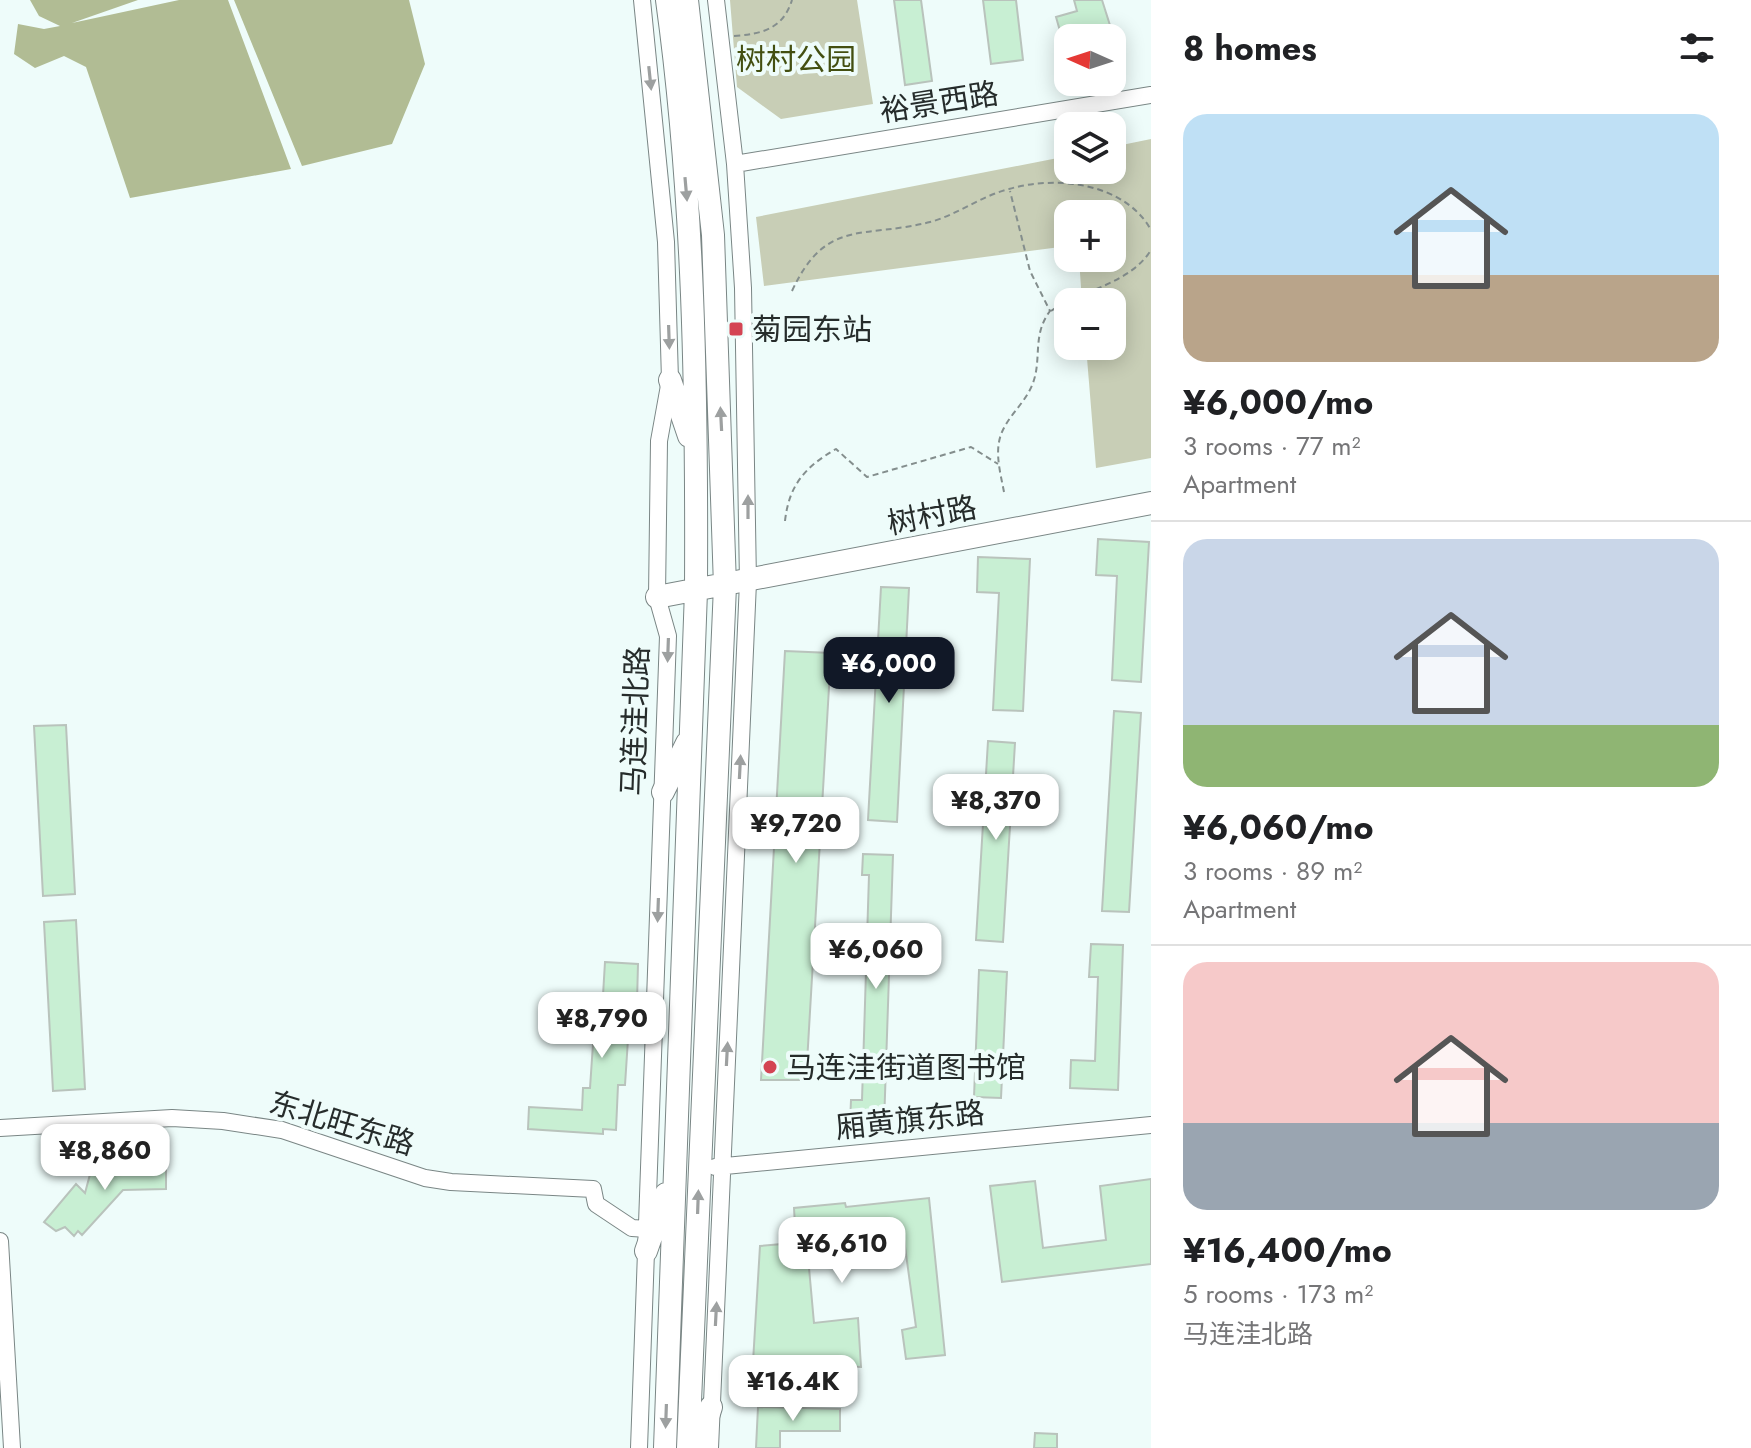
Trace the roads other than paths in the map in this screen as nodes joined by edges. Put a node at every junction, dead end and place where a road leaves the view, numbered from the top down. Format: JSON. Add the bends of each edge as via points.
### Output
{"nodes":[{"id":1,"x":642,"y":0,"type":"edge"},
{"id":2,"x":667,"y":0,"type":"edge"},
{"id":3,"x":687,"y":0,"type":"edge"},
{"id":4,"x":716,"y":0,"type":"edge"},
{"id":5,"x":1151,"y":95,"type":"edge"},
{"id":6,"x":735,"y":164,"type":"junction"},
{"id":7,"x":670,"y":380,"type":"junction"},
{"id":8,"x":696,"y":457,"type":"junction"},
{"id":9,"x":1151,"y":503,"type":"edge"},
{"id":10,"x":736,"y":584,"type":"junction"},
{"id":11,"x":696,"y":591,"type":"junction"},
{"id":12,"x":657,"y":597,"type":"junction"},
{"id":13,"x":691,"y":735,"type":"junction"},
{"id":14,"x":663,"y":792,"type":"junction"},
{"id":15,"x":1151,"y":1125,"type":"edge"},
{"id":16,"x":0,"y":1128,"type":"edge"},
{"id":17,"x":711,"y":1168,"type":"junction"},
{"id":18,"x":675,"y":1171,"type":"junction"},
{"id":19,"x":647,"y":1240,"type":"junction"},
{"id":20,"x":0,"y":1241,"type":"edge"},
{"id":21,"x":711,"y":1407,"type":"junction"},
{"id":22,"x":12,"y":1448,"type":"edge"},
{"id":23,"x":639,"y":1448,"type":"edge"},
{"id":24,"x":665,"y":1448,"type":"edge"},
{"id":25,"x":688,"y":1448,"type":"edge"},
{"id":26,"x":698,"y":1448,"type":"edge"},
{"id":27,"x":710,"y":1448,"type":"edge"}],
"edges":[{"from":1,"to":7,"type":"street","name":"马连洼北路","one_way":true,"via":[[666,242]]},
{"from":2,"to":8,"type":"main road","name":"马连洼北路","one_way":true,"via":[[690,236]]},
{"from":10,"to":3,"type":"main road","one_way":true,"via":[[713,235]]},
{"from":4,"to":6,"type":"street"},
{"from":5,"to":6,"type":"street","name":"裕景西路"},
{"from":10,"to":6,"type":"street","one_way":true,"via":[[747,420]]},
{"from":7,"to":8,"type":"main road"},
{"from":7,"to":12,"type":"street","name":"马连洼北路","via":[[659,441]]},
{"from":8,"to":11,"type":"main road","name":"马连洼北路"},
{"from":9,"to":10,"type":"main road","name":"树村路"},
{"from":10,"to":11,"type":"main road","name":"树村路"},
{"from":17,"to":10,"type":"main road","one_way":true},
{"from":11,"to":12,"type":"main road","name":"树村路"},
{"from":11,"to":13,"type":"main road","name":"马连洼北路"},
{"from":12,"to":14,"type":"street","name":"马连洼北路","one_way":true,"via":[[668,636]]},
{"from":13,"to":14,"type":"main road"},
{"from":13,"to":18,"type":"main road","name":"马连洼北路"},
{"from":14,"to":19,"type":"street","name":"马连洼北路","one_way":true},
{"from":15,"to":17,"type":"street","name":"厢黄旗东路"},
{"from":16,"to":19,"type":"street","name":"东北旺东路","via":[[172,1118],[282,1130],[425,1178],[593,1189],[596,1204]]},
{"from":17,"to":18,"type":"street","name":"厢黄旗东路"},
{"from":21,"to":17,"type":"street","one_way":true},
{"from":25,"to":17,"type":"main road","one_way":true},
{"from":18,"to":19,"type":"main road"},
{"from":18,"to":24,"type":"main road","name":"马连洼北路","one_way":true},
{"from":19,"to":23,"type":"street","name":"马连洼北路"},
{"from":20,"to":22,"type":"street"},
{"from":21,"to":26,"type":"main road"},
{"from":21,"to":27,"type":"street"}]}
